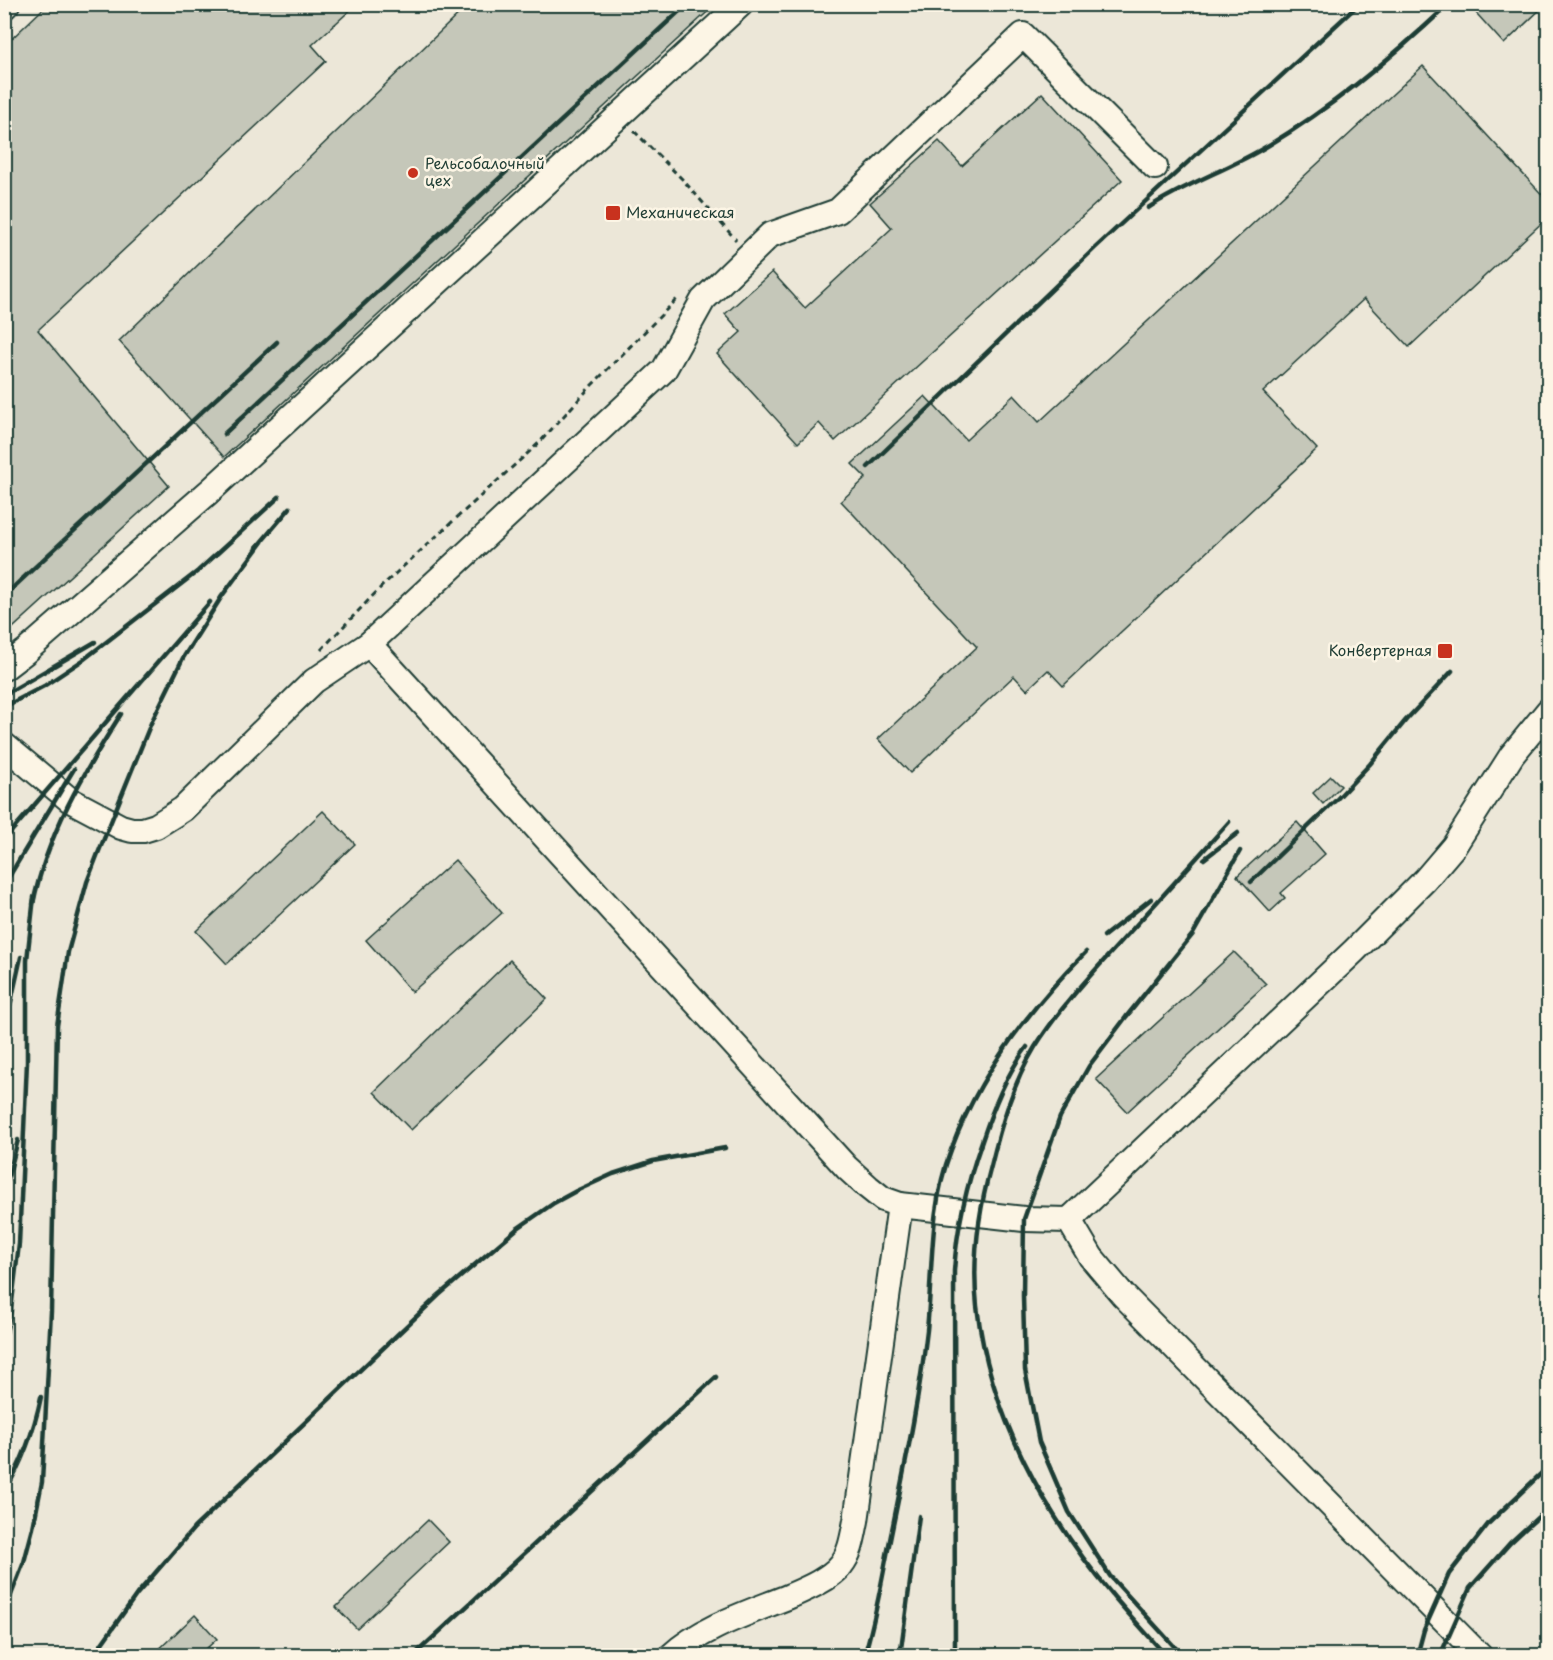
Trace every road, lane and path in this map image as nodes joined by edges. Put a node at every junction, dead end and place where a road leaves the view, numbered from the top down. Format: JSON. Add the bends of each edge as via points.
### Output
{"nodes":[{"id":1,"x":741,"y":4,"type":"edge"},
{"id":2,"x":621,"y":116,"type":"junction"},
{"id":3,"x":1155,"y":167,"type":"dead end"},
{"id":4,"x":736,"y":240,"type":"dead end"},
{"id":5,"x":686,"y":290,"type":"dead end"},
{"id":6,"x":369,"y":644,"type":"junction"},
{"id":7,"x":318,"y":652,"type":"dead end"},
{"id":8,"x":4,"y":668,"type":"edge"},
{"id":9,"x":1548,"y":711,"type":"edge"},
{"id":10,"x":6,"y":749,"type":"edge"},
{"id":11,"x":900,"y":1205,"type":"junction"},
{"id":12,"x":1069,"y":1220,"type":"junction"},
{"id":13,"x":671,"y":1656,"type":"edge"},
{"id":14,"x":1479,"y":1656,"type":"edge"}],
"edges":[{"from":1,"to":2,"type":"lane"},
{"from":2,"to":4,"type":"path"},
{"from":2,"to":8,"type":"lane","via":[[211,490]]},
{"from":3,"to":6,"type":"lane","via":[[1023,35],[838,211],[770,235],[703,300],[664,370]]},
{"from":5,"to":7,"type":"path","via":[[540,441],[384,584]]},
{"from":6,"to":10,"type":"lane","via":[[314,681],[183,809],[143,830],[110,822],[70,800]]},
{"from":6,"to":11,"type":"lane","via":[[848,1168],[883,1199]]},
{"from":9,"to":12,"type":"lane","via":[[1512,755],[1454,846],[1425,880]]},
{"from":11,"to":12,"type":"lane"},
{"from":11,"to":13,"type":"lane","via":[[856,1521],[842,1565],[806,1589],[700,1634]]},
{"from":12,"to":14,"type":"lane","via":[[1091,1257],[1123,1295]]}]}
